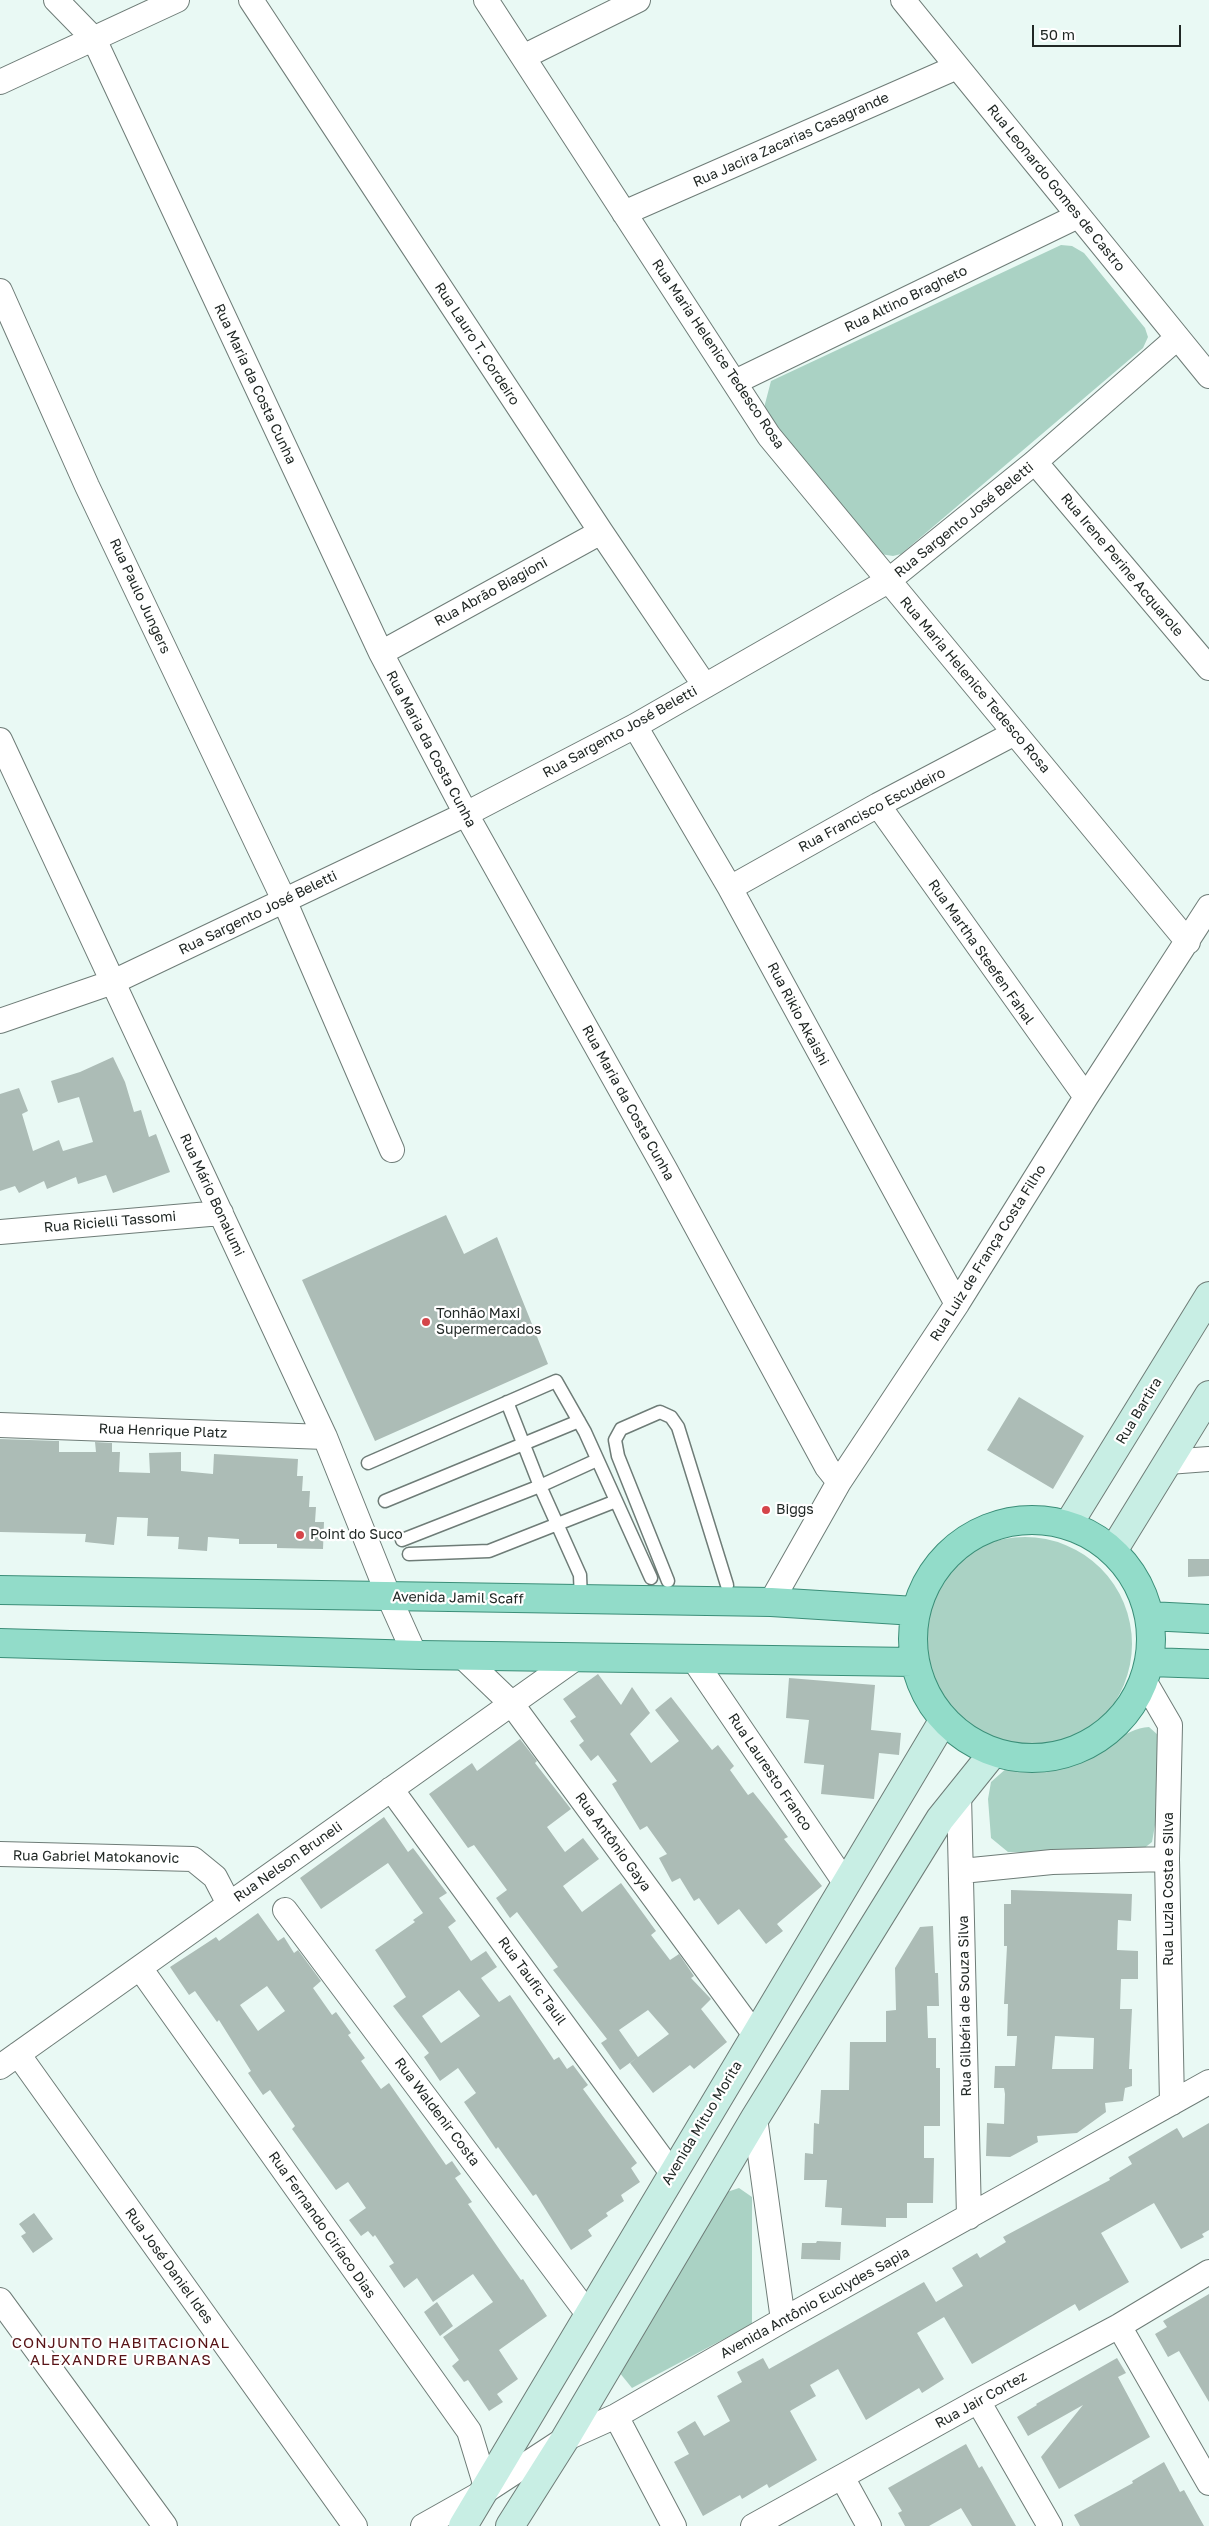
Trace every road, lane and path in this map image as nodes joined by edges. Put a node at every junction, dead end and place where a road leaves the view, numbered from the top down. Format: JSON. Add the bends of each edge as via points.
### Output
{"nodes":[{"id":1,"x":56,"y":0,"type":"edge"},
{"id":2,"x":177,"y":0,"type":"edge"},
{"id":3,"x":252,"y":0,"type":"edge"},
{"id":4,"x":486,"y":0,"type":"edge"},
{"id":5,"x":638,"y":0,"type":"edge"},
{"id":6,"x":903,"y":0,"type":"edge"},
{"id":7,"x":94,"y":39,"type":"junction"},
{"id":8,"x":523,"y":57,"type":"junction"},
{"id":9,"x":958,"y":67,"type":"junction"},
{"id":10,"x":0,"y":82,"type":"edge"},
{"id":11,"x":624,"y":213,"type":"junction"},
{"id":12,"x":1078,"y":216,"type":"junction"},
{"id":13,"x":0,"y":291,"type":"edge"},
{"id":14,"x":1177,"y":338,"type":"junction"},
{"id":15,"x":1209,"y":376,"type":"edge"},
{"id":16,"x":734,"y":382,"type":"junction"},
{"id":17,"x":1034,"y":462,"type":"junction"},
{"id":18,"x":601,"y":532,"type":"junction"},
{"id":19,"x":888,"y":581,"type":"junction"},
{"id":20,"x":381,"y":653,"type":"junction"},
{"id":21,"x":1209,"y":668,"type":"edge"},
{"id":22,"x":705,"y":686,"type":"junction"},
{"id":23,"x":635,"y":726,"type":"junction"},
{"id":24,"x":1015,"y":733,"type":"junction"},
{"id":25,"x":0,"y":740,"type":"edge"},
{"id":26,"x":878,"y":805,"type":"junction"},
{"id":27,"x":466,"y":814,"type":"junction"},
{"id":28,"x":730,"y":888,"type":"junction"},
{"id":29,"x":284,"y":900,"type":"junction"},
{"id":30,"x":1209,"y":907,"type":"edge"},
{"id":31,"x":1188,"y":942,"type":"junction"},
{"id":32,"x":113,"y":982,"type":"junction"},
{"id":33,"x":0,"y":1021,"type":"edge"},
{"id":34,"x":1086,"y":1097,"type":"junction"},
{"id":35,"x":392,"y":1150,"type":"dead end"},
{"id":36,"x":221,"y":1213,"type":"junction"},
{"id":37,"x":0,"y":1232,"type":"edge"},
{"id":38,"x":1209,"y":1296,"type":"edge"},
{"id":39,"x":957,"y":1304,"type":"junction"},
{"id":40,"x":1209,"y":1395,"type":"edge"},
{"id":41,"x":507,"y":1402,"type":"junction"},
{"id":42,"x":579,"y":1421,"type":"junction"},
{"id":43,"x":0,"y":1425,"type":"edge"},
{"id":44,"x":325,"y":1437,"type":"junction"},
{"id":45,"x":523,"y":1445,"type":"junction"},
{"id":46,"x":1209,"y":1459,"type":"edge"},
{"id":47,"x":597,"y":1460,"type":"junction"},
{"id":48,"x":1168,"y":1462,"type":"junction"},
{"id":49,"x":368,"y":1463,"type":"dead end"},
{"id":50,"x":839,"y":1482,"type":"junction"},
{"id":51,"x":540,"y":1486,"type":"junction"},
{"id":52,"x":385,"y":1501,"type":"dead end"},
{"id":53,"x":616,"y":1502,"type":"junction"},
{"id":54,"x":558,"y":1525,"type":"junction"},
{"id":55,"x":1068,"y":1525,"type":"junction"},
{"id":56,"x":402,"y":1540,"type":"dead end"},
{"id":57,"x":1113,"y":1551,"type":"junction"},
{"id":58,"x":409,"y":1554,"type":"dead end"},
{"id":59,"x":651,"y":1578,"type":"dead end"},
{"id":60,"x":668,"y":1581,"type":"dead end"},
{"id":61,"x":728,"y":1584,"type":"dead end"},
{"id":62,"x":0,"y":1590,"type":"edge"},
{"id":63,"x":389,"y":1597,"type":"junction"},
{"id":64,"x":581,"y":1600,"type":"junction"},
{"id":65,"x":771,"y":1602,"type":"junction"},
{"id":66,"x":915,"y":1611,"type":"junction"},
{"id":67,"x":1149,"y":1616,"type":"junction"},
{"id":68,"x":1209,"y":1618,"type":"edge"},
{"id":69,"x":0,"y":1643,"type":"edge"},
{"id":70,"x":415,"y":1655,"type":"junction"},
{"id":71,"x":462,"y":1656,"type":"junction"},
{"id":72,"x":576,"y":1658,"type":"junction"},
{"id":73,"x":694,"y":1660,"type":"junction"},
{"id":74,"x":914,"y":1662,"type":"junction"},
{"id":75,"x":1209,"y":1664,"type":"edge"},
{"id":76,"x":1147,"y":1672,"type":"junction"},
{"id":77,"x":511,"y":1703,"type":"junction"},
{"id":78,"x":943,"y":1721,"type":"junction"},
{"id":79,"x":993,"y":1753,"type":"junction"},
{"id":80,"x":391,"y":1789,"type":"junction"},
{"id":81,"x":959,"y":1795,"type":"junction"},
{"id":82,"x":0,"y":1854,"type":"edge"},
{"id":83,"x":1167,"y":1859,"type":"junction"},
{"id":84,"x":962,"y":1871,"type":"junction"},
{"id":85,"x":846,"y":1884,"type":"junction"},
{"id":86,"x":229,"y":1904,"type":"junction"},
{"id":87,"x":285,"y":1910,"type":"dead end"},
{"id":88,"x":140,"y":1968,"type":"junction"},
{"id":89,"x":755,"y":2035,"type":"junction"},
{"id":90,"x":9,"y":2061,"type":"edge"},
{"id":91,"x":1209,"y":2082,"type":"edge"},
{"id":92,"x":1172,"y":2103,"type":"junction"},
{"id":93,"x":755,"y":2118,"type":"junction"},
{"id":94,"x":672,"y":2174,"type":"junction"},
{"id":95,"x":969,"y":2217,"type":"junction"},
{"id":96,"x":1209,"y":2272,"type":"edge"},
{"id":97,"x":0,"y":2300,"type":"edge"},
{"id":98,"x":588,"y":2314,"type":"junction"},
{"id":99,"x":783,"y":2320,"type":"junction"},
{"id":100,"x":1118,"y":2326,"type":"junction"},
{"id":101,"x":978,"y":2400,"type":"junction"},
{"id":102,"x":616,"y":2416,"type":"junction"},
{"id":103,"x":565,"y":2439,"type":"junction"},
{"id":104,"x":842,"y":2477,"type":"junction"},
{"id":105,"x":1209,"y":2483,"type":"edge"},
{"id":106,"x":487,"y":2490,"type":"junction"},
{"id":107,"x":165,"y":2526,"type":"edge"},
{"id":108,"x":355,"y":2526,"type":"edge"},
{"id":109,"x":423,"y":2526,"type":"edge"},
{"id":110,"x":463,"y":2526,"type":"edge"},
{"id":111,"x":510,"y":2526,"type":"edge"},
{"id":112,"x":674,"y":2526,"type":"edge"},
{"id":113,"x":753,"y":2526,"type":"edge"},
{"id":114,"x":869,"y":2526,"type":"edge"},
{"id":115,"x":1050,"y":2526,"type":"edge"}],
"edges":[{"from":1,"to":7,"type":"street","name":"Rua Maria da Costa Cunha"},
{"from":2,"to":7,"type":"street"},
{"from":3,"to":18,"type":"street","name":"Rua Lauro T. Cordeiro"},
{"from":4,"to":8,"type":"street","name":"Rua Maria Helenice Tedesco Rosa"},
{"from":5,"to":8,"type":"street"},
{"from":6,"to":9,"type":"street","name":"Rua Leonardo Gomes de Castro"},
{"from":7,"to":10,"type":"street"},
{"from":7,"to":20,"type":"street","name":"Rua Maria da Costa Cunha"},
{"from":8,"to":11,"type":"street","name":"Rua Maria Helenice Tedesco Rosa"},
{"from":9,"to":11,"type":"street","name":"Rua Jacira Zacarias Casagrande"},
{"from":9,"to":12,"type":"street","name":"Rua Leonardo Gomes de Castro"},
{"from":11,"to":16,"type":"street","name":"Rua Maria Helenice Tedesco Rosa"},
{"from":12,"to":14,"type":"street","name":"Rua Leonardo Gomes de Castro"},
{"from":12,"to":16,"type":"street","name":"Rua Altino Bragheto"},
{"from":13,"to":29,"type":"street","name":"Rua Paulo Jungers","via":[[87,486]]},
{"from":14,"to":15,"type":"street","name":"Rua Leonardo Gomes de Castro"},
{"from":14,"to":17,"type":"street","name":"Rua Sargento José Beletti"},
{"from":16,"to":19,"type":"street","name":"Rua Maria Helenice Tedesco Rosa","via":[[770,436]]},
{"from":17,"to":19,"type":"street","name":"Rua Sargento José Beletti"},
{"from":17,"to":21,"type":"street","name":"Rua Irene Perine Acquarole"},
{"from":18,"to":20,"type":"street","name":"Rua Abrão Biagioni"},
{"from":18,"to":22,"type":"street","name":"Rua Lauro T. Cordeiro"},
{"from":19,"to":22,"type":"street","name":"Rua Sargento José Beletti"},
{"from":19,"to":24,"type":"street","name":"Rua Maria Helenice Tedesco Rosa"},
{"from":20,"to":27,"type":"street","name":"Rua Maria da Costa Cunha"},
{"from":22,"to":23,"type":"street","name":"Rua Sargento José Beletti"},
{"from":23,"to":27,"type":"street","name":"Rua Sargento José Beletti"},
{"from":23,"to":28,"type":"street","name":"Rua Rikio Akaishi"},
{"from":24,"to":26,"type":"street","name":"Rua Francisco Escudeiro"},
{"from":24,"to":31,"type":"street","name":"Rua Maria Helenice Tedesco Rosa"},
{"from":25,"to":32,"type":"street","name":"Rua Mário Bonalumi"},
{"from":26,"to":28,"type":"street","name":"Rua Francisco Escudeiro"},
{"from":26,"to":34,"type":"street","name":"Rua Martha Steefen Fahal"},
{"from":27,"to":29,"type":"street","name":"Rua Sargento José Beletti"},
{"from":27,"to":50,"type":"street","name":"Rua Maria da Costa Cunha","via":[[665,1169],[826,1467]]},
{"from":28,"to":39,"type":"street","name":"Rua Rikio Akaishi"},
{"from":29,"to":32,"type":"street","name":"Rua Sargento José Beletti"},
{"from":29,"to":35,"type":"street","name":"Rua Paulo Jungers"},
{"from":30,"to":31,"type":"street","name":"Rua Luiz de França Costa Filho"},
{"from":31,"to":34,"type":"street","name":"Rua Luiz de França Costa Filho"},
{"from":32,"to":33,"type":"street","name":"Rua Sargento José Beletti"},
{"from":32,"to":36,"type":"street","name":"Rua Mário Bonalumi"},
{"from":34,"to":39,"type":"street","name":"Rua Luiz de França Costa Filho"},
{"from":36,"to":37,"type":"street","name":"Rua Ricielli Tassomi"},
{"from":36,"to":44,"type":"street","name":"Rua Mário Bonalumi"},
{"from":38,"to":55,"type":"street","name":"Rua Bartira"},
{"from":39,"to":50,"type":"street","name":"Rua Luiz de França Costa Filho"},
{"from":40,"to":48,"type":"street"},
{"from":41,"to":42,"type":"lane","via":[[556,1381]]},
{"from":41,"to":45,"type":"lane"},
{"from":41,"to":49,"type":"lane"},
{"from":42,"to":45,"type":"lane"},
{"from":42,"to":47,"type":"lane"},
{"from":43,"to":44,"type":"street","name":"Rua Henrique Platz"},
{"from":44,"to":63,"type":"street","name":"Rua Mário Bonalumi"},
{"from":45,"to":51,"type":"lane"},
{"from":45,"to":52,"type":"lane"},
{"from":46,"to":48,"type":"street"},
{"from":47,"to":51,"type":"lane"},
{"from":47,"to":53,"type":"lane"},
{"from":48,"to":57,"type":"street"},
{"from":50,"to":65,"type":"street","name":"Rua Luiz de França Costa Filho"},
{"from":51,"to":54,"type":"lane"},
{"from":51,"to":56,"type":"lane"},
{"from":53,"to":54,"type":"lane"},
{"from":53,"to":59,"type":"lane"},
{"from":54,"to":58,"type":"lane","via":[[488,1551]]},
{"from":54,"to":64,"type":"lane","via":[[580,1575]]},
{"from":55,"to":57,"type":"main road","via":[[1092,1535]]},
{"from":55,"to":66,"type":"main road","via":[[1029,1519],[991,1526],[957,1546],[930,1575]]},
{"from":57,"to":67,"type":"main road","via":[[1136,1581]]},
{"from":60,"to":61,"type":"lane","via":[[618,1456],[615,1440],[620,1429],[660,1412],[670,1417],[678,1427]]},
{"from":62,"to":63,"type":"main road","name":"Avenida Jamil Scaff"},
{"from":63,"to":64,"type":"main road","name":"Avenida Jamil Scaff"},
{"from":63,"to":70,"type":"street","name":"Rua Mário Bonalumi"},
{"from":64,"to":65,"type":"main road","name":"Avenida Jamil Scaff"},
{"from":65,"to":66,"type":"main road","name":"Avenida Jamil Scaff"},
{"from":66,"to":74,"type":"main road","via":[[911,1637]]},
{"from":67,"to":68,"type":"main road"},
{"from":67,"to":76,"type":"main road","via":[[1151,1640]]},
{"from":69,"to":70,"type":"main road"},
{"from":70,"to":71,"type":"main road"},
{"from":71,"to":72,"type":"main road"},
{"from":71,"to":77,"type":"street","name":"Rua Antônio Gaya"},
{"from":72,"to":73,"type":"main road"},
{"from":72,"to":77,"type":"street","name":"Rua Nelson Bruneli"},
{"from":73,"to":74,"type":"main road"},
{"from":73,"to":85,"type":"street","name":"Rua Lauresto Franco"},
{"from":74,"to":78,"type":"main road","via":[[924,1694]]},
{"from":75,"to":76,"type":"main road"},
{"from":76,"to":79,"type":"main road","via":[[1135,1700],[1108,1731],[1073,1752],[1033,1760]]},
{"from":76,"to":83,"type":"street","name":"Rua Luzia Costa e Silva","via":[[1170,1724]]},
{"from":77,"to":80,"type":"street","name":"Rua Nelson Bruneli"},
{"from":77,"to":89,"type":"street","name":"Rua Antônio Gaya"},
{"from":78,"to":79,"type":"main road","via":[[966,1740]]},
{"from":78,"to":85,"type":"street","name":"Avenida Mituo Morita"},
{"from":79,"to":81,"type":"street"},
{"from":80,"to":86,"type":"street","name":"Rua Nelson Bruneli"},
{"from":80,"to":94,"type":"street","name":"Rua Taufic Tauil"},
{"from":81,"to":84,"type":"street","name":"Rua Gilbéria de Souza Silva"},
{"from":81,"to":93,"type":"street","via":[[940,1819]]},
{"from":82,"to":86,"type":"street","name":"Rua Gabriel Matokanovic","via":[[193,1859],[215,1877]]},
{"from":83,"to":84,"type":"street","via":[[1052,1862]]},
{"from":83,"to":92,"type":"street","name":"Rua Luzia Costa e Silva"},
{"from":84,"to":95,"type":"street","name":"Rua Gilbéria de Souza Silva"},
{"from":85,"to":89,"type":"street","name":"Avenida Mituo Morita"},
{"from":86,"to":88,"type":"street","name":"Rua Nelson Bruneli"},
{"from":87,"to":98,"type":"street","name":"Rua Waldenir Costa"},
{"from":88,"to":90,"type":"street","name":"Rua Nelson Bruneli"},
{"from":88,"to":106,"type":"street","name":"Rua Fernando Ciríaco Dias","via":[[469,2431]]},
{"from":89,"to":94,"type":"street","name":"Avenida Mituo Morita"},
{"from":90,"to":108,"type":"street","name":"Rua José Daniel Ides"},
{"from":91,"to":92,"type":"street","name":"Avenida Antônio Euclydes Sapia"},
{"from":92,"to":95,"type":"street","name":"Avenida Antônio Euclydes Sapia"},
{"from":93,"to":99,"type":"street"},
{"from":93,"to":103,"type":"street"},
{"from":94,"to":98,"type":"street","name":"Avenida Mituo Morita"},
{"from":95,"to":99,"type":"street","name":"Avenida Antônio Euclydes Sapia"},
{"from":96,"to":100,"type":"street","name":"Rua Jair Cortez"},
{"from":97,"to":107,"type":"street"},
{"from":98,"to":106,"type":"street","name":"Avenida Mituo Morita"},
{"from":99,"to":102,"type":"street","name":"Avenida Antônio Euclydes Sapia"},
{"from":100,"to":101,"type":"street","name":"Rua Jair Cortez"},
{"from":100,"to":105,"type":"street"},
{"from":101,"to":104,"type":"street","name":"Rua Jair Cortez"},
{"from":101,"to":115,"type":"street"},
{"from":102,"to":103,"type":"street","name":"Avenida Antônio Euclydes Sapia"},
{"from":102,"to":112,"type":"street"},
{"from":103,"to":106,"type":"street","name":"Avenida Antônio Euclydes Sapia"},
{"from":103,"to":111,"type":"street"},
{"from":104,"to":113,"type":"street","name":"Rua Jair Cortez"},
{"from":104,"to":114,"type":"street"},
{"from":106,"to":109,"type":"street","name":"Avenida Antônio Euclydes Sapia"},
{"from":106,"to":110,"type":"street","name":"Avenida Mituo Morita"}]}
